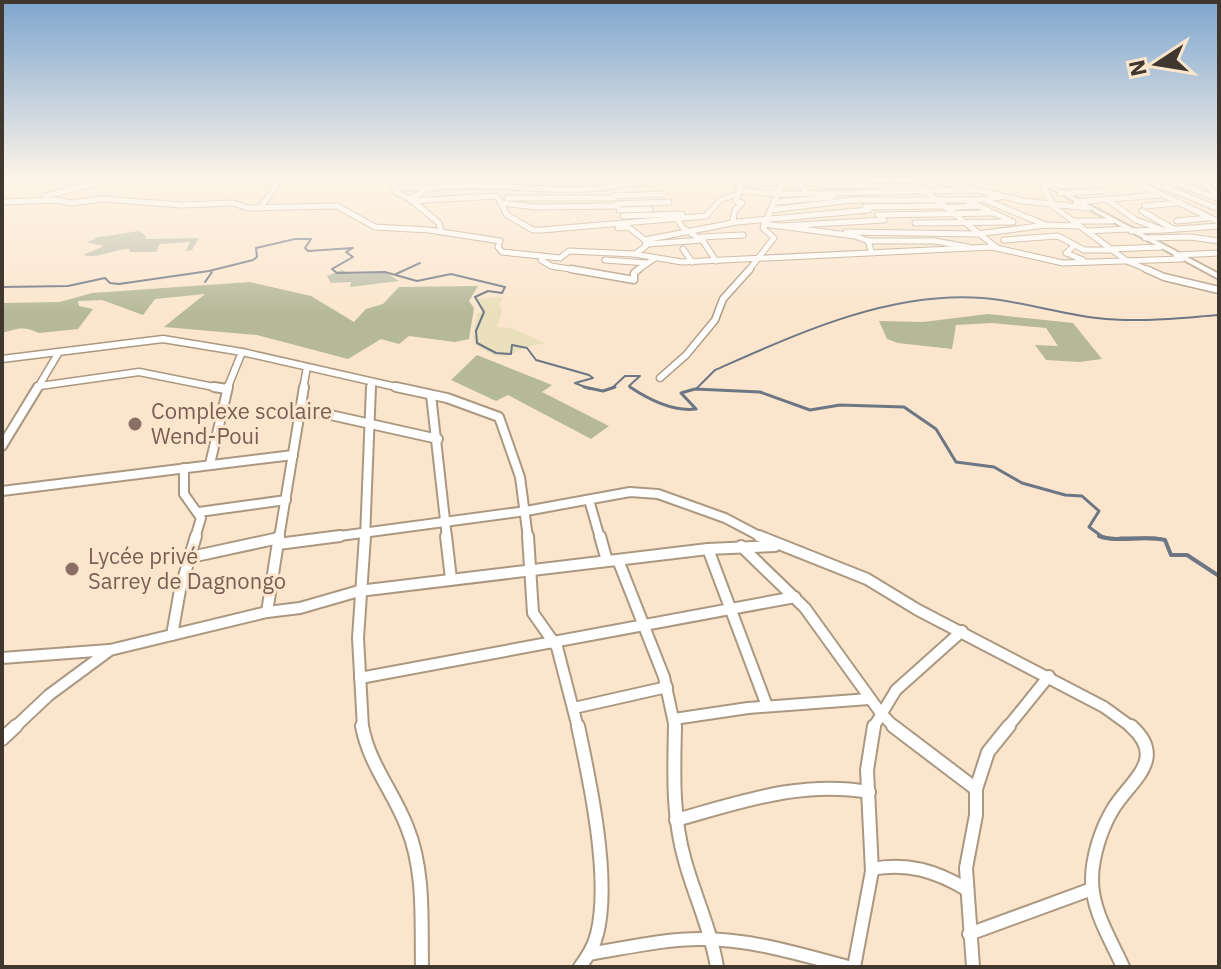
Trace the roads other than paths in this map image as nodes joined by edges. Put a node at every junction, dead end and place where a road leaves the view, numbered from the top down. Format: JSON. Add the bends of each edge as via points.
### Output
{"nodes":[{"id":1,"x":366,"y":223,"type":"edge"},
{"id":2,"x":439,"y":223,"type":"edge"},
{"id":3,"x":522,"y":223,"type":"edge"},
{"id":4,"x":614,"y":223,"type":"edge"},
{"id":5,"x":659,"y":223,"type":"edge"},
{"id":6,"x":679,"y":223,"type":"edge"},
{"id":7,"x":721,"y":223,"type":"edge"},
{"id":8,"x":743,"y":223,"type":"edge"},
{"id":9,"x":767,"y":223,"type":"joint"},
{"id":10,"x":852,"y":223,"type":"edge"},
{"id":11,"x":888,"y":223,"type":"edge"},
{"id":12,"x":915,"y":223,"type":"edge"},
{"id":13,"x":965,"y":223,"type":"edge"},
{"id":14,"x":1015,"y":223,"type":"edge"},
{"id":15,"x":1042,"y":223,"type":"edge"},
{"id":16,"x":1075,"y":223,"type":"edge"},
{"id":17,"x":1116,"y":223,"type":"edge"},
{"id":18,"x":1145,"y":223,"type":"edge"},
{"id":19,"x":1165,"y":223,"type":"edge"},
{"id":20,"x":1219,"y":224,"type":"edge"},
{"id":21,"x":1046,"y":225,"type":"junction"},
{"id":22,"x":1079,"y":226,"type":"junction"},
{"id":23,"x":1023,"y":227,"type":"junction"},
{"id":24,"x":613,"y":228,"type":"dead end"},
{"id":25,"x":1173,"y":229,"type":"junction"},
{"id":26,"x":1130,"y":230,"type":"junction"},
{"id":27,"x":1163,"y":230,"type":"junction"},
{"id":28,"x":441,"y":231,"type":"junction"},
{"id":29,"x":693,"y":231,"type":"junction"},
{"id":30,"x":899,"y":231,"type":"junction"},
{"id":31,"x":922,"y":231,"type":"junction"},
{"id":32,"x":1087,"y":231,"type":"junction"},
{"id":33,"x":846,"y":232,"type":"junction"},
{"id":34,"x":862,"y":232,"type":"junction"},
{"id":35,"x":668,"y":234,"type":"junction"},
{"id":36,"x":977,"y":234,"type":"junction"},
{"id":37,"x":1177,"y":237,"type":"junction"},
{"id":38,"x":702,"y":238,"type":"junction"},
{"id":39,"x":1145,"y":238,"type":"junction"},
{"id":40,"x":866,"y":240,"type":"junction"},
{"id":41,"x":1004,"y":240,"type":"dead end"},
{"id":42,"x":1219,"y":241,"type":"edge"},
{"id":43,"x":646,"y":242,"type":"junction"},
{"id":44,"x":1075,"y":245,"type":"junction"},
{"id":45,"x":1160,"y":247,"type":"junction"},
{"id":46,"x":977,"y":248,"type":"junction"},
{"id":47,"x":999,"y":248,"type":"junction"},
{"id":48,"x":683,"y":249,"type":"dead end"},
{"id":49,"x":871,"y":250,"type":"junction"},
{"id":50,"x":1112,"y":250,"type":"junction"},
{"id":51,"x":1219,"y":253,"type":"edge"},
{"id":52,"x":634,"y":254,"type":"junction"},
{"id":53,"x":543,"y":256,"type":"junction"},
{"id":54,"x":607,"y":257,"type":"junction"},
{"id":55,"x":1179,"y":257,"type":"junction"},
{"id":56,"x":654,"y":259,"type":"junction"},
{"id":57,"x":759,"y":260,"type":"junction"},
{"id":58,"x":716,"y":261,"type":"junction"},
{"id":59,"x":1127,"y":261,"type":"junction"},
{"id":60,"x":692,"y":262,"type":"junction"},
{"id":61,"x":1088,"y":262,"type":"junction"},
{"id":62,"x":647,"y":263,"type":"junction"},
{"id":63,"x":594,"y":273,"type":"junction"},
{"id":64,"x":1219,"y":277,"type":"edge"},
{"id":65,"x":1219,"y":290,"type":"edge"},
{"id":66,"x":59,"y":352,"type":"junction"},
{"id":67,"x":242,"y":352,"type":"junction"},
{"id":68,"x":2,"y":359,"type":"edge"},
{"id":69,"x":307,"y":367,"type":"junction"},
{"id":70,"x":660,"y":378,"type":"dead end"},
{"id":71,"x":371,"y":382,"type":"junction"},
{"id":72,"x":40,"y":386,"type":"junction"},
{"id":73,"x":227,"y":389,"type":"junction"},
{"id":74,"x":431,"y":395,"type":"junction"},
{"id":75,"x":299,"y":408,"type":"junction"},
{"id":76,"x":368,"y":423,"type":"junction"},
{"id":77,"x":438,"y":439,"type":"junction"},
{"id":78,"x":2,"y":446,"type":"edge"},
{"id":79,"x":293,"y":455,"type":"junction"},
{"id":80,"x":210,"y":464,"type":"junction"},
{"id":81,"x":184,"y":468,"type":"junction"},
{"id":82,"x":2,"y":491,"type":"edge"},
{"id":83,"x":286,"y":500,"type":"junction"},
{"id":84,"x":589,"y":500,"type":"junction"},
{"id":85,"x":526,"y":511,"type":"junction"},
{"id":86,"x":199,"y":512,"type":"junction"},
{"id":87,"x":446,"y":521,"type":"junction"},
{"id":88,"x":365,"y":532,"type":"junction"},
{"id":89,"x":279,"y":541,"type":"junction"},
{"id":90,"x":741,"y":546,"type":"junction"},
{"id":91,"x":787,"y":546,"type":"junction"},
{"id":92,"x":708,"y":549,"type":"junction"},
{"id":93,"x":191,"y":557,"type":"junction"},
{"id":94,"x":613,"y":561,"type":"junction"},
{"id":95,"x":528,"y":570,"type":"junction"},
{"id":96,"x":451,"y":579,"type":"junction"},
{"id":97,"x":359,"y":591,"type":"junction"},
{"id":98,"x":795,"y":597,"type":"junction"},
{"id":99,"x":730,"y":609,"type":"junction"},
{"id":100,"x":267,"y":612,"type":"junction"},
{"id":101,"x":644,"y":624,"type":"junction"},
{"id":102,"x":962,"y":631,"type":"junction"},
{"id":103,"x":172,"y":635,"type":"junction"},
{"id":104,"x":556,"y":642,"type":"junction"},
{"id":105,"x":110,"y":650,"type":"junction"},
{"id":106,"x":2,"y":658,"type":"edge"},
{"id":107,"x":1049,"y":676,"type":"junction"},
{"id":108,"x":360,"y":678,"type":"junction"},
{"id":109,"x":667,"y":687,"type":"junction"},
{"id":110,"x":869,"y":699,"type":"junction"},
{"id":111,"x":767,"y":706,"type":"junction"},
{"id":112,"x":574,"y":708,"type":"junction"},
{"id":113,"x":880,"y":712,"type":"junction"},
{"id":114,"x":674,"y":719,"type":"junction"},
{"id":115,"x":2,"y":739,"type":"edge"},
{"id":116,"x":976,"y":789,"type":"junction"},
{"id":117,"x":869,"y":792,"type":"junction"},
{"id":118,"x":676,"y":820,"type":"junction"},
{"id":119,"x":872,"y":869,"type":"junction"},
{"id":120,"x":966,"y":889,"type":"junction"},
{"id":121,"x":1092,"y":889,"type":"junction"},
{"id":122,"x":969,"y":934,"type":"junction"},
{"id":123,"x":714,"y":939,"type":"junction"},
{"id":124,"x":589,"y":954,"type":"junction"},
{"id":125,"x":422,"y":967,"type":"edge"},
{"id":126,"x":580,"y":967,"type":"edge"},
{"id":127,"x":717,"y":967,"type":"edge"},
{"id":128,"x":848,"y":967,"type":"edge"},
{"id":129,"x":854,"y":967,"type":"edge"},
{"id":130,"x":973,"y":967,"type":"edge"},
{"id":131,"x":1123,"y":967,"type":"edge"}],
"edges":[{"from":1,"to":28,"type":"street"},
{"from":2,"to":28,"type":"street"},
{"from":3,"to":4,"type":"street","via":[[534,230]]},
{"from":5,"to":35,"type":"street"},
{"from":6,"to":29,"type":"street"},
{"from":7,"to":29,"type":"street"},
{"from":8,"to":38,"type":"street","via":[[744,234]]},
{"from":9,"to":33,"type":"street","via":[[797,233]]},
{"from":9,"to":57,"type":"street","via":[[763,231],[773,241]]},
{"from":10,"to":34,"type":"street"},
{"from":11,"to":30,"type":"street"},
{"from":12,"to":31,"type":"street"},
{"from":13,"to":36,"type":"street"},
{"from":14,"to":23,"type":"street"},
{"from":15,"to":21,"type":"street"},
{"from":16,"to":22,"type":"street"},
{"from":17,"to":26,"type":"street"},
{"from":18,"to":27,"type":"street"},
{"from":19,"to":25,"type":"street"},
{"from":20,"to":25,"type":"street"},
{"from":21,"to":22,"type":"street"},
{"from":21,"to":23,"type":"street"},
{"from":22,"to":32,"type":"street"},
{"from":23,"to":36,"type":"street"},
{"from":24,"to":43,"type":"street","via":[[628,227]]},
{"from":25,"to":27,"type":"street"},
{"from":26,"to":27,"type":"street"},
{"from":26,"to":32,"type":"street"},
{"from":26,"to":39,"type":"street"},
{"from":27,"to":37,"type":"street"},
{"from":28,"to":53,"type":"street","via":[[500,241],[502,253]]},
{"from":29,"to":35,"type":"street"},
{"from":29,"to":38,"type":"street"},
{"from":30,"to":31,"type":"street"},
{"from":30,"to":34,"type":"street"},
{"from":31,"to":36,"type":"street"},
{"from":32,"to":50,"type":"street"},
{"from":33,"to":34,"type":"street"},
{"from":33,"to":40,"type":"street"},
{"from":34,"to":40,"type":"street"},
{"from":35,"to":43,"type":"street"},
{"from":36,"to":47,"type":"street"},
{"from":37,"to":39,"type":"street"},
{"from":37,"to":42,"type":"street"},
{"from":38,"to":43,"type":"street"},
{"from":38,"to":58,"type":"street"},
{"from":39,"to":45,"type":"street"},
{"from":40,"to":46,"type":"street"},
{"from":40,"to":49,"type":"street"},
{"from":41,"to":44,"type":"street","via":[[1058,236]]},
{"from":43,"to":52,"type":"street"},
{"from":44,"to":50,"type":"street","via":[[1087,251]]},
{"from":44,"to":61,"type":"street","via":[[1066,253]]},
{"from":45,"to":50,"type":"street"},
{"from":45,"to":55,"type":"street"},
{"from":46,"to":47,"type":"street"},
{"from":46,"to":49,"type":"street"},
{"from":47,"to":61,"type":"street","via":[[1056,262]]},
{"from":48,"to":60,"type":"street"},
{"from":49,"to":57,"type":"street"},
{"from":50,"to":59,"type":"street"},
{"from":51,"to":55,"type":"street"},
{"from":52,"to":54,"type":"street"},
{"from":52,"to":56,"type":"street"},
{"from":53,"to":54,"type":"street","via":[[560,258],[569,251]]},
{"from":53,"to":63,"type":"street","via":[[546,264]]},
{"from":54,"to":62,"type":"street"},
{"from":54,"to":63,"type":"street"},
{"from":55,"to":59,"type":"street"},
{"from":55,"to":64,"type":"street"},
{"from":56,"to":60,"type":"street"},
{"from":56,"to":62,"type":"street"},
{"from":57,"to":58,"type":"street"},
{"from":57,"to":70,"type":"street","via":[[723,299],[715,320],[686,355]]},
{"from":58,"to":60,"type":"street"},
{"from":59,"to":61,"type":"street"},
{"from":59,"to":65,"type":"street","via":[[1164,277]]},
{"from":62,"to":63,"type":"street","via":[[632,275],[634,280]]},
{"from":66,"to":67,"type":"street","via":[[163,339]]},
{"from":66,"to":68,"type":"street"},
{"from":66,"to":72,"type":"street"},
{"from":67,"to":69,"type":"street"},
{"from":67,"to":73,"type":"street"},
{"from":69,"to":71,"type":"street"},
{"from":69,"to":75,"type":"street"},
{"from":71,"to":74,"type":"street"},
{"from":71,"to":76,"type":"street"},
{"from":72,"to":73,"type":"street","via":[[139,372]]},
{"from":72,"to":78,"type":"street"},
{"from":73,"to":80,"type":"street"},
{"from":74,"to":77,"type":"street"},
{"from":74,"to":85,"type":"street","via":[[499,417]]},
{"from":75,"to":76,"type":"street"},
{"from":75,"to":79,"type":"street"},
{"from":76,"to":77,"type":"street"},
{"from":76,"to":88,"type":"street"},
{"from":77,"to":87,"type":"street"},
{"from":79,"to":80,"type":"street"},
{"from":79,"to":83,"type":"street"},
{"from":80,"to":81,"type":"street"},
{"from":81,"to":82,"type":"street"},
{"from":81,"to":86,"type":"street","via":[[183,498]]},
{"from":83,"to":86,"type":"street"},
{"from":83,"to":89,"type":"street"},
{"from":84,"to":85,"type":"street"},
{"from":84,"to":91,"type":"street","via":[[630,492],[673,497]]},
{"from":84,"to":94,"type":"street"},
{"from":85,"to":87,"type":"street"},
{"from":85,"to":95,"type":"street"},
{"from":86,"to":93,"type":"street"},
{"from":87,"to":88,"type":"street"},
{"from":87,"to":96,"type":"street"},
{"from":88,"to":89,"type":"street"},
{"from":88,"to":97,"type":"street"},
{"from":89,"to":93,"type":"street"},
{"from":89,"to":100,"type":"street"},
{"from":90,"to":91,"type":"street"},
{"from":90,"to":92,"type":"street"},
{"from":90,"to":98,"type":"street"},
{"from":91,"to":102,"type":"street","via":[[867,579]]},
{"from":92,"to":94,"type":"street"},
{"from":92,"to":99,"type":"street"},
{"from":93,"to":103,"type":"street"},
{"from":94,"to":95,"type":"street"},
{"from":94,"to":101,"type":"street"},
{"from":95,"to":96,"type":"street"},
{"from":95,"to":104,"type":"street","via":[[533,615]]},
{"from":96,"to":97,"type":"street"},
{"from":97,"to":100,"type":"street"},
{"from":97,"to":108,"type":"street"},
{"from":98,"to":99,"type":"street"},
{"from":98,"to":110,"type":"street"},
{"from":99,"to":101,"type":"street"},
{"from":99,"to":111,"type":"street"},
{"from":100,"to":103,"type":"street"},
{"from":101,"to":104,"type":"street"},
{"from":101,"to":109,"type":"street"},
{"from":102,"to":107,"type":"street"},
{"from":102,"to":113,"type":"street","via":[[912,674]]},
{"from":103,"to":105,"type":"street"},
{"from":104,"to":108,"type":"street"},
{"from":104,"to":112,"type":"street"},
{"from":105,"to":106,"type":"street"},
{"from":105,"to":115,"type":"street","via":[[49,695]]},
{"from":107,"to":116,"type":"street","via":[[988,752]]},
{"from":107,"to":121,"type":"street","via":[[1127,722],[1147,750],[1139,773],[1110,813]]},
{"from":108,"to":125,"type":"street","via":[[368,750],[409,830],[419,875]]},
{"from":109,"to":112,"type":"street"},
{"from":109,"to":114,"type":"street"},
{"from":110,"to":111,"type":"street"},
{"from":110,"to":113,"type":"street"},
{"from":111,"to":114,"type":"street"},
{"from":112,"to":124,"type":"street","via":[[591,784],[600,877],[600,920]]},
{"from":113,"to":116,"type":"street"},
{"from":113,"to":117,"type":"street","via":[[871,734]]},
{"from":114,"to":118,"type":"street"},
{"from":116,"to":120,"type":"street"},
{"from":117,"to":118,"type":"street","via":[[832,787],[792,792]]},
{"from":117,"to":119,"type":"street"},
{"from":118,"to":123,"type":"street","via":[[686,865]]},
{"from":119,"to":120,"type":"street","via":[[920,869]]},
{"from":119,"to":129,"type":"street"},
{"from":120,"to":122,"type":"street"},
{"from":121,"to":122,"type":"street"},
{"from":121,"to":131,"type":"street"},
{"from":122,"to":130,"type":"street"},
{"from":123,"to":124,"type":"street"},
{"from":123,"to":127,"type":"street"},
{"from":123,"to":128,"type":"street"},
{"from":124,"to":126,"type":"street"}]}
